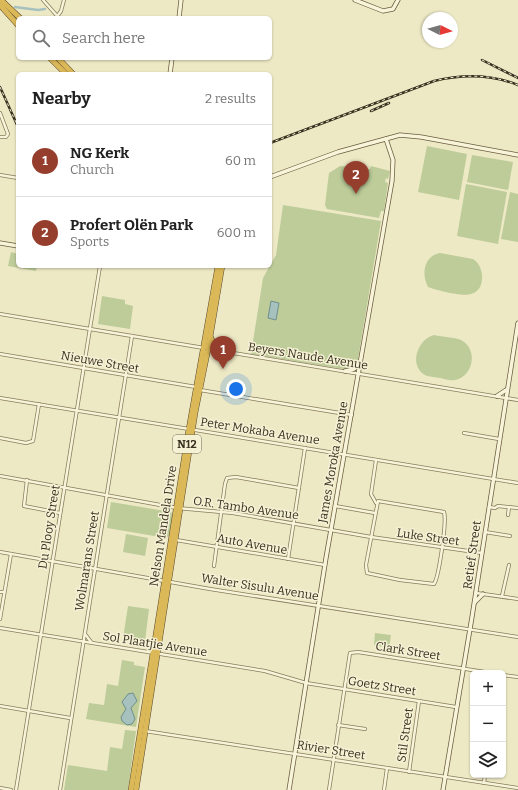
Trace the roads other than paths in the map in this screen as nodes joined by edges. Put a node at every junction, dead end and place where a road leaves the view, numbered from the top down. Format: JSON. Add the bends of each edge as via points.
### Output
{"nodes":[{"id":1,"x":1,"y":0,"type":"edge"},
{"id":2,"x":42,"y":0,"type":"edge"},
{"id":3,"x":64,"y":0,"type":"edge"},
{"id":4,"x":181,"y":0,"type":"edge"},
{"id":5,"x":355,"y":0,"type":"edge"},
{"id":6,"x":398,"y":0,"type":"edge"},
{"id":7,"x":0,"y":5,"type":"edge"},
{"id":8,"x":18,"y":16,"type":"edge"},
{"id":9,"x":57,"y":16,"type":"edge"},
{"id":10,"x":58,"y":16,"type":"edge"},
{"id":11,"x":179,"y":16,"type":"edge"},
{"id":12,"x":16,"y":23,"type":"edge"},
{"id":13,"x":52,"y":60,"type":"edge"},
{"id":14,"x":60,"y":60,"type":"edge"},
{"id":15,"x":172,"y":60,"type":"edge"},
{"id":16,"x":64,"y":72,"type":"edge"},
{"id":17,"x":71,"y":72,"type":"edge"},
{"id":18,"x":170,"y":72,"type":"edge"},
{"id":19,"x":0,"y":113,"type":"edge"},
{"id":20,"x":0,"y":137,"type":"edge"},
{"id":21,"x":386,"y":139,"type":"junction"},
{"id":22,"x":518,"y":155,"type":"edge"},
{"id":23,"x":0,"y":175,"type":"edge"},
{"id":24,"x":272,"y":176,"type":"edge"},
{"id":25,"x":16,"y":178,"type":"edge"},
{"id":26,"x":0,"y":243,"type":"edge"},
{"id":27,"x":16,"y":246,"type":"edge"},
{"id":28,"x":100,"y":268,"type":"edge"},
{"id":29,"x":218,"y":268,"type":"edge"},
{"id":30,"x":222,"y":268,"type":"edge"},
{"id":31,"x":0,"y":314,"type":"edge"},
{"id":32,"x":518,"y":323,"type":"edge"},
{"id":33,"x":90,"y":329,"type":"junction"},
{"id":34,"x":132,"y":336,"type":"junction"},
{"id":35,"x":210,"y":337,"type":"junction"},
{"id":36,"x":206,"y":349,"type":"junction"},
{"id":37,"x":222,"y":351,"type":"junction"},
{"id":38,"x":0,"y":354,"type":"edge"},
{"id":39,"x":512,"y":355,"type":"junction"},
{"id":40,"x":518,"y":356,"type":"edge"},
{"id":41,"x":362,"y":360,"type":"junction"},
{"id":42,"x":83,"y":368,"type":"junction"},
{"id":43,"x":345,"y":371,"type":"junction"},
{"id":44,"x":359,"y":373,"type":"junction"},
{"id":45,"x":126,"y":375,"type":"junction"},
{"id":46,"x":198,"y":389,"type":"junction"},
{"id":47,"x":506,"y":390,"type":"junction"},
{"id":48,"x":497,"y":396,"type":"junction"},
{"id":49,"x":505,"y":397,"type":"junction"},
{"id":50,"x":0,"y":398,"type":"edge"},
{"id":51,"x":518,"y":400,"type":"edge"},
{"id":52,"x":39,"y":404,"type":"junction"},
{"id":53,"x":76,"y":410,"type":"junction"},
{"id":54,"x":352,"y":416,"type":"junction"},
{"id":55,"x":119,"y":417,"type":"junction"},
{"id":56,"x":191,"y":429,"type":"junction"},
{"id":57,"x":464,"y":433,"type":"dead end"},
{"id":58,"x":0,"y":438,"type":"edge"},
{"id":59,"x":499,"y":439,"type":"junction"},
{"id":60,"x":304,"y":448,"type":"junction"},
{"id":61,"x":345,"y":454,"type":"junction"},
{"id":62,"x":376,"y":460,"type":"junction"},
{"id":63,"x":0,"y":476,"type":"edge"},
{"id":64,"x":493,"y":479,"type":"junction"},
{"id":65,"x":27,"y":480,"type":"junction"},
{"id":66,"x":518,"y":483,"type":"edge"},
{"id":67,"x":64,"y":487,"type":"junction"},
{"id":68,"x":298,"y":488,"type":"junction"},
{"id":69,"x":107,"y":495,"type":"junction"},
{"id":70,"x":376,"y":503,"type":"junction"},
{"id":71,"x":335,"y":506,"type":"junction"},
{"id":72,"x":489,"y":507,"type":"junction"},
{"id":73,"x":509,"y":507,"type":"junction"},
{"id":74,"x":179,"y":508,"type":"junction"},
{"id":75,"x":518,"y":508,"type":"edge"},
{"id":76,"x":222,"y":512,"type":"junction"},
{"id":77,"x":60,"y":513,"type":"junction"},
{"id":78,"x":375,"y":513,"type":"junction"},
{"id":79,"x":508,"y":515,"type":"dead end"},
{"id":80,"x":293,"y":524,"type":"junction"},
{"id":81,"x":331,"y":530,"type":"junction"},
{"id":82,"x":485,"y":532,"type":"junction"},
{"id":83,"x":510,"y":536,"type":"dead end"},
{"id":84,"x":372,"y":537,"type":"junction"},
{"id":85,"x":176,"y":540,"type":"junction"},
{"id":86,"x":217,"y":547,"type":"junction"},
{"id":87,"x":442,"y":548,"type":"junction"},
{"id":88,"x":0,"y":552,"type":"edge"},
{"id":89,"x":482,"y":553,"type":"junction"},
{"id":90,"x":11,"y":554,"type":"junction"},
{"id":91,"x":288,"y":559,"type":"junction"},
{"id":92,"x":52,"y":560,"type":"junction"},
{"id":93,"x":509,"y":564,"type":"dead end"},
{"id":94,"x":325,"y":565,"type":"junction"},
{"id":95,"x":214,"y":566,"type":"dead end"},
{"id":96,"x":95,"y":568,"type":"junction"},
{"id":97,"x":166,"y":581,"type":"junction"},
{"id":98,"x":0,"y":592,"type":"edge"},
{"id":99,"x":4,"y":592,"type":"junction"},
{"id":100,"x":476,"y":593,"type":"junction"},
{"id":101,"x":483,"y":594,"type":"junction"},
{"id":102,"x":502,"y":596,"type":"junction"},
{"id":103,"x":518,"y":599,"type":"edge"},
{"id":104,"x":475,"y":602,"type":"junction"},
{"id":105,"x":319,"y":606,"type":"junction"},
{"id":106,"x":0,"y":619,"type":"edge"},
{"id":107,"x":0,"y":628,"type":"edge"},
{"id":108,"x":470,"y":629,"type":"junction"},
{"id":109,"x":84,"y":632,"type":"junction"},
{"id":110,"x":41,"y":635,"type":"junction"},
{"id":111,"x":518,"y":637,"type":"edge"},
{"id":112,"x":83,"y":641,"type":"junction"},
{"id":113,"x":91,"y":643,"type":"junction"},
{"id":114,"x":155,"y":653,"type":"junction"},
{"id":115,"x":462,"y":668,"type":"junction"},
{"id":116,"x":474,"y":670,"type":"edge"},
{"id":117,"x":506,"y":675,"type":"edge"},
{"id":118,"x":518,"y":677,"type":"edge"},
{"id":119,"x":306,"y":683,"type":"junction"},
{"id":120,"x":344,"y":689,"type":"junction"},
{"id":121,"x":419,"y":701,"type":"junction"},
{"id":122,"x":0,"y":706,"type":"edge"},
{"id":123,"x":456,"y":707,"type":"junction"},
{"id":124,"x":29,"y":711,"type":"junction"},
{"id":125,"x":70,"y":718,"type":"junction"},
{"id":126,"x":338,"y":725,"type":"junction"},
{"id":127,"x":365,"y":729,"type":"dead end"},
{"id":128,"x":143,"y":730,"type":"junction"},
{"id":129,"x":295,"y":754,"type":"junction"},
{"id":130,"x":333,"y":760,"type":"junction"},
{"id":131,"x":387,"y":768,"type":"junction"},
{"id":132,"x":409,"y":772,"type":"junction"},
{"id":133,"x":445,"y":777,"type":"junction"},
{"id":134,"x":485,"y":778,"type":"edge"},
{"id":135,"x":484,"y":783,"type":"junction"},
{"id":136,"x":0,"y":788,"type":"edge"},
{"id":137,"x":517,"y":789,"type":"edge"},
{"id":138,"x":11,"y":790,"type":"edge"},
{"id":139,"x":16,"y":790,"type":"edge"},
{"id":140,"x":60,"y":790,"type":"edge"},
{"id":141,"x":131,"y":790,"type":"edge"},
{"id":142,"x":136,"y":790,"type":"edge"},
{"id":143,"x":289,"y":790,"type":"edge"},
{"id":144,"x":329,"y":790,"type":"edge"},
{"id":145,"x":384,"y":790,"type":"edge"},
{"id":146,"x":443,"y":790,"type":"edge"}],
"edges":[{"from":1,"to":8,"type":"highway"},
{"from":2,"to":9,"type":"street"},
{"from":3,"to":10,"type":"street"},
{"from":4,"to":11,"type":"street"},
{"from":5,"to":6,"type":"street","via":[[383,11],[395,7]]},
{"from":7,"to":12,"type":"highway"},
{"from":13,"to":16,"type":"highway"},
{"from":14,"to":17,"type":"highway"},
{"from":15,"to":18,"type":"street"},
{"from":19,"to":20,"type":"street","via":[[8,134],[6,137]]},
{"from":21,"to":22,"type":"street","via":[[400,135],[413,136]]},
{"from":21,"to":24,"type":"street","via":[[338,152]]},
{"from":21,"to":41,"type":"street","name":"James Moroka Avenue","via":[[393,160],[393,173]]},
{"from":23,"to":25,"type":"street"},
{"from":26,"to":27,"type":"street"},
{"from":28,"to":33,"type":"street","name":"Du Plooy Street"},
{"from":29,"to":36,"type":"highway","name":"Nelson Mandela Drive","number":"N12"},
{"from":30,"to":35,"type":"highway","name":"Nelson Mandela Drive","number":"N12"},
{"from":31,"to":33,"type":"street","name":"Beyers Naude Avenue"},
{"from":32,"to":39,"type":"street","name":"Retief Street"},
{"from":33,"to":34,"type":"street","name":"Beyers Naude Avenue"},
{"from":33,"to":42,"type":"street","name":"Du Plooy Street"},
{"from":34,"to":36,"type":"street","name":"Beyers Naude Avenue"},
{"from":34,"to":45,"type":"street","name":"Wolmarans Street"},
{"from":35,"to":36,"type":"highway","name":"Nelson Mandela Drive","number":"N12"},
{"from":35,"to":37,"type":"highway","via":[[214,345]]},
{"from":36,"to":37,"type":"street","name":"Beyers Naude Avenue"},
{"from":36,"to":46,"type":"highway","name":"Nelson Mandela Drive","number":"N12"},
{"from":37,"to":43,"type":"street","name":"Beyers Naude Avenue"},
{"from":38,"to":42,"type":"street","name":"Nieuwe Street"},
{"from":39,"to":40,"type":"street"},
{"from":39,"to":47,"type":"street","name":"Retief Street"},
{"from":41,"to":43,"type":"street","via":[[354,369]]},
{"from":41,"to":44,"type":"street","name":"James Moroka Avenue"},
{"from":42,"to":45,"type":"street","name":"Nieuwe Street"},
{"from":42,"to":53,"type":"street","name":"Du Plooy Street"},
{"from":43,"to":44,"type":"street","name":"Beyers Naude Avenue"},
{"from":44,"to":48,"type":"street","name":"Beyers Naude Avenue"},
{"from":44,"to":54,"type":"street","name":"James Moroka Avenue"},
{"from":45,"to":46,"type":"street","name":"Nieuwe Street"},
{"from":45,"to":55,"type":"street","name":"Wolmarans Street"},
{"from":46,"to":54,"type":"street","name":"Nieuwe Street"},
{"from":46,"to":56,"type":"highway","name":"Nelson Mandela Drive","number":"N12"},
{"from":47,"to":48,"type":"street"},
{"from":47,"to":49,"type":"street","name":"Retief Street"},
{"from":48,"to":49,"type":"street","name":"Beyers Naude Avenue"},
{"from":49,"to":51,"type":"street","name":"Beyers Naude Avenue"},
{"from":49,"to":59,"type":"street","name":"Retief Street"},
{"from":50,"to":52,"type":"street","name":"Peter Mokaba Avenue"},
{"from":52,"to":53,"type":"street","name":"Peter Mokaba Avenue"},
{"from":52,"to":58,"type":"street","via":[[33,441],[26,443]]},
{"from":53,"to":55,"type":"street","name":"Peter Mokaba Avenue"},
{"from":53,"to":67,"type":"street","name":"Du Plooy Street"},
{"from":54,"to":61,"type":"street","name":"James Moroka Avenue"},
{"from":55,"to":56,"type":"street","name":"Peter Mokaba Avenue"},
{"from":55,"to":69,"type":"street","name":"Wolmarans Street"},
{"from":56,"to":60,"type":"street","name":"Peter Mokaba Avenue"},
{"from":56,"to":74,"type":"highway","name":"Nelson Mandela Drive","number":"N12"},
{"from":57,"to":59,"type":"street"},
{"from":59,"to":64,"type":"street","name":"Retief Street"},
{"from":60,"to":61,"type":"street","name":"Peter Mokaba Avenue"},
{"from":60,"to":68,"type":"street"},
{"from":61,"to":62,"type":"street","name":"Peter Mokaba Avenue"},
{"from":61,"to":71,"type":"street","name":"James Moroka Avenue"},
{"from":62,"to":64,"type":"street","name":"Peter Mokaba Avenue"},
{"from":62,"to":70,"type":"street","via":[[371,494]]},
{"from":63,"to":65,"type":"street","name":"O.R. Tambo Avenue"},
{"from":64,"to":66,"type":"street","name":"Peter Mokaba Avenue"},
{"from":64,"to":72,"type":"street","name":"Retief Street"},
{"from":65,"to":67,"type":"street","name":"O.R. Tambo Avenue"},
{"from":65,"to":77,"type":"street","via":[[24,506]]},
{"from":67,"to":69,"type":"street","name":"O.R. Tambo Avenue"},
{"from":67,"to":77,"type":"street","name":"Du Plooy Street"},
{"from":68,"to":76,"type":"street","via":[[229,477],[225,482]]},
{"from":68,"to":80,"type":"street"},
{"from":69,"to":74,"type":"street","name":"O.R. Tambo Avenue"},
{"from":69,"to":96,"type":"street","name":"Wolmarans Street"},
{"from":70,"to":78,"type":"street"},
{"from":70,"to":87,"type":"street","via":[[382,501],[444,512]]},
{"from":71,"to":78,"type":"street"},
{"from":71,"to":81,"type":"street","name":"James Moroka Avenue"},
{"from":72,"to":73,"type":"street"},
{"from":72,"to":82,"type":"street","name":"Retief Street"},
{"from":73,"to":75,"type":"street"},
{"from":73,"to":79,"type":"street"},
{"from":74,"to":76,"type":"street","name":"O.R. Tambo Avenue"},
{"from":74,"to":85,"type":"highway","name":"Nelson Mandela Drive","number":"N12"},
{"from":74,"to":97,"type":"highway","name":"Nelson Mandela Drive","number":"N12"},
{"from":76,"to":80,"type":"street","name":"O.R. Tambo Avenue"},
{"from":76,"to":86,"type":"street"},
{"from":77,"to":92,"type":"street","name":"Du Plooy Street"},
{"from":78,"to":84,"type":"street"},
{"from":80,"to":81,"type":"street","name":"O.R. Tambo Avenue"},
{"from":80,"to":91,"type":"street"},
{"from":81,"to":84,"type":"street","name":"O.R. Tambo Avenue"},
{"from":81,"to":94,"type":"street","name":"James Moroka Avenue"},
{"from":82,"to":83,"type":"street"},
{"from":82,"to":89,"type":"street","name":"Retief Street"},
{"from":84,"to":87,"type":"street","name":"Luke Street"},
{"from":84,"to":87,"type":"street","via":[[366,565],[368,574],[430,585],[436,582]]},
{"from":85,"to":86,"type":"street","name":"Auto Avenue"},
{"from":85,"to":97,"type":"highway","name":"Nelson Mandela Drive","number":"N12"},
{"from":86,"to":91,"type":"street","name":"Auto Avenue"},
{"from":86,"to":95,"type":"street"},
{"from":87,"to":89,"type":"street","name":"Luke Street"},
{"from":88,"to":90,"type":"street","name":"Walter Sisulu Avenue"},
{"from":89,"to":100,"type":"street","name":"Retief Street"},
{"from":90,"to":92,"type":"street","name":"Walter Sisulu Avenue"},
{"from":90,"to":99,"type":"street"},
{"from":91,"to":94,"type":"street","name":"Auto Avenue"},
{"from":92,"to":96,"type":"street","name":"Walter Sisulu Avenue"},
{"from":92,"to":110,"type":"street","name":"Du Plooy Street"},
{"from":93,"to":102,"type":"street"},
{"from":94,"to":105,"type":"street","name":"James Moroka Avenue"},
{"from":96,"to":97,"type":"street","name":"Walter Sisulu Avenue"},
{"from":96,"to":109,"type":"street","name":"Wolmarans Street"},
{"from":97,"to":105,"type":"street","name":"Walter Sisulu Avenue"},
{"from":97,"to":114,"type":"highway","name":"Nelson Mandela Drive","number":"N12"},
{"from":98,"to":99,"type":"street"},
{"from":99,"to":106,"type":"street"},
{"from":100,"to":101,"type":"street"},
{"from":100,"to":104,"type":"street","name":"Retief Street"},
{"from":101,"to":102,"type":"street"},
{"from":101,"to":104,"type":"street"},
{"from":102,"to":103,"type":"street"},
{"from":104,"to":108,"type":"street","name":"Retief Street"},
{"from":105,"to":108,"type":"street","name":"Walter Sisulu Avenue"},
{"from":105,"to":119,"type":"street","name":"James Moroka Avenue"},
{"from":107,"to":110,"type":"street","name":"Sol Plaatjie Avenue"},
{"from":108,"to":111,"type":"street","name":"Walter Sisulu Avenue"},
{"from":108,"to":115,"type":"street","name":"Retief Street"},
{"from":109,"to":112,"type":"street","name":"Wolmarans Street"},
{"from":109,"to":113,"type":"street"},
{"from":110,"to":112,"type":"street","name":"Sol Plaatjie Avenue"},
{"from":110,"to":124,"type":"street","name":"Du Plooy Street"},
{"from":112,"to":113,"type":"street","name":"Sol Plaatjie Avenue"},
{"from":112,"to":125,"type":"street","name":"Wolmarans Street"},
{"from":113,"to":114,"type":"street","name":"Sol Plaatjie Avenue"},
{"from":114,"to":119,"type":"street","name":"Sol Plaatjie Avenue","via":[[265,671]]},
{"from":114,"to":128,"type":"highway","name":"Nelson Mandela Drive","number":"N12"},
{"from":115,"to":116,"type":"street","name":"Clark Street"},
{"from":115,"to":120,"type":"street","name":"Clark Street","via":[[352,652],[349,656]]},
{"from":115,"to":123,"type":"street","name":"Retief Street"},
{"from":117,"to":118,"type":"street"},
{"from":119,"to":120,"type":"street","name":"Goetz Street"},
{"from":119,"to":129,"type":"street","name":"James Moroka Avenue"},
{"from":120,"to":121,"type":"street","name":"Goetz Street"},
{"from":120,"to":126,"type":"street"},
{"from":121,"to":123,"type":"street","name":"Goetz Street"},
{"from":121,"to":132,"type":"street","name":"Stil Street"},
{"from":122,"to":124,"type":"street"},
{"from":123,"to":133,"type":"street","name":"Retief Street"},
{"from":124,"to":125,"type":"street"},
{"from":124,"to":139,"type":"street","name":"Du Plooy Street"},
{"from":125,"to":140,"type":"street","name":"Wolmarans Street"},
{"from":126,"to":127,"type":"street"},
{"from":126,"to":130,"type":"street"},
{"from":128,"to":129,"type":"street","name":"Rivier Street"},
{"from":128,"to":141,"type":"highway","name":"Nelson Mandela Drive","number":"N12"},
{"from":128,"to":142,"type":"highway","name":"Nelson Mandela Drive","number":"N12"},
{"from":129,"to":130,"type":"street","name":"Rivier Street"},
{"from":129,"to":143,"type":"street","name":"James Moroka Avenue"},
{"from":130,"to":131,"type":"street","name":"Rivier Street"},
{"from":130,"to":144,"type":"street"},
{"from":131,"to":132,"type":"street","name":"Rivier Street"},
{"from":131,"to":145,"type":"street"},
{"from":132,"to":133,"type":"street","name":"Rivier Street"},
{"from":133,"to":135,"type":"street","name":"Rivier Street"},
{"from":133,"to":146,"type":"street","name":"Retief Street"},
{"from":134,"to":135,"type":"street"},
{"from":135,"to":137,"type":"street","name":"Rivier Street"},
{"from":136,"to":138,"type":"street"}]}
